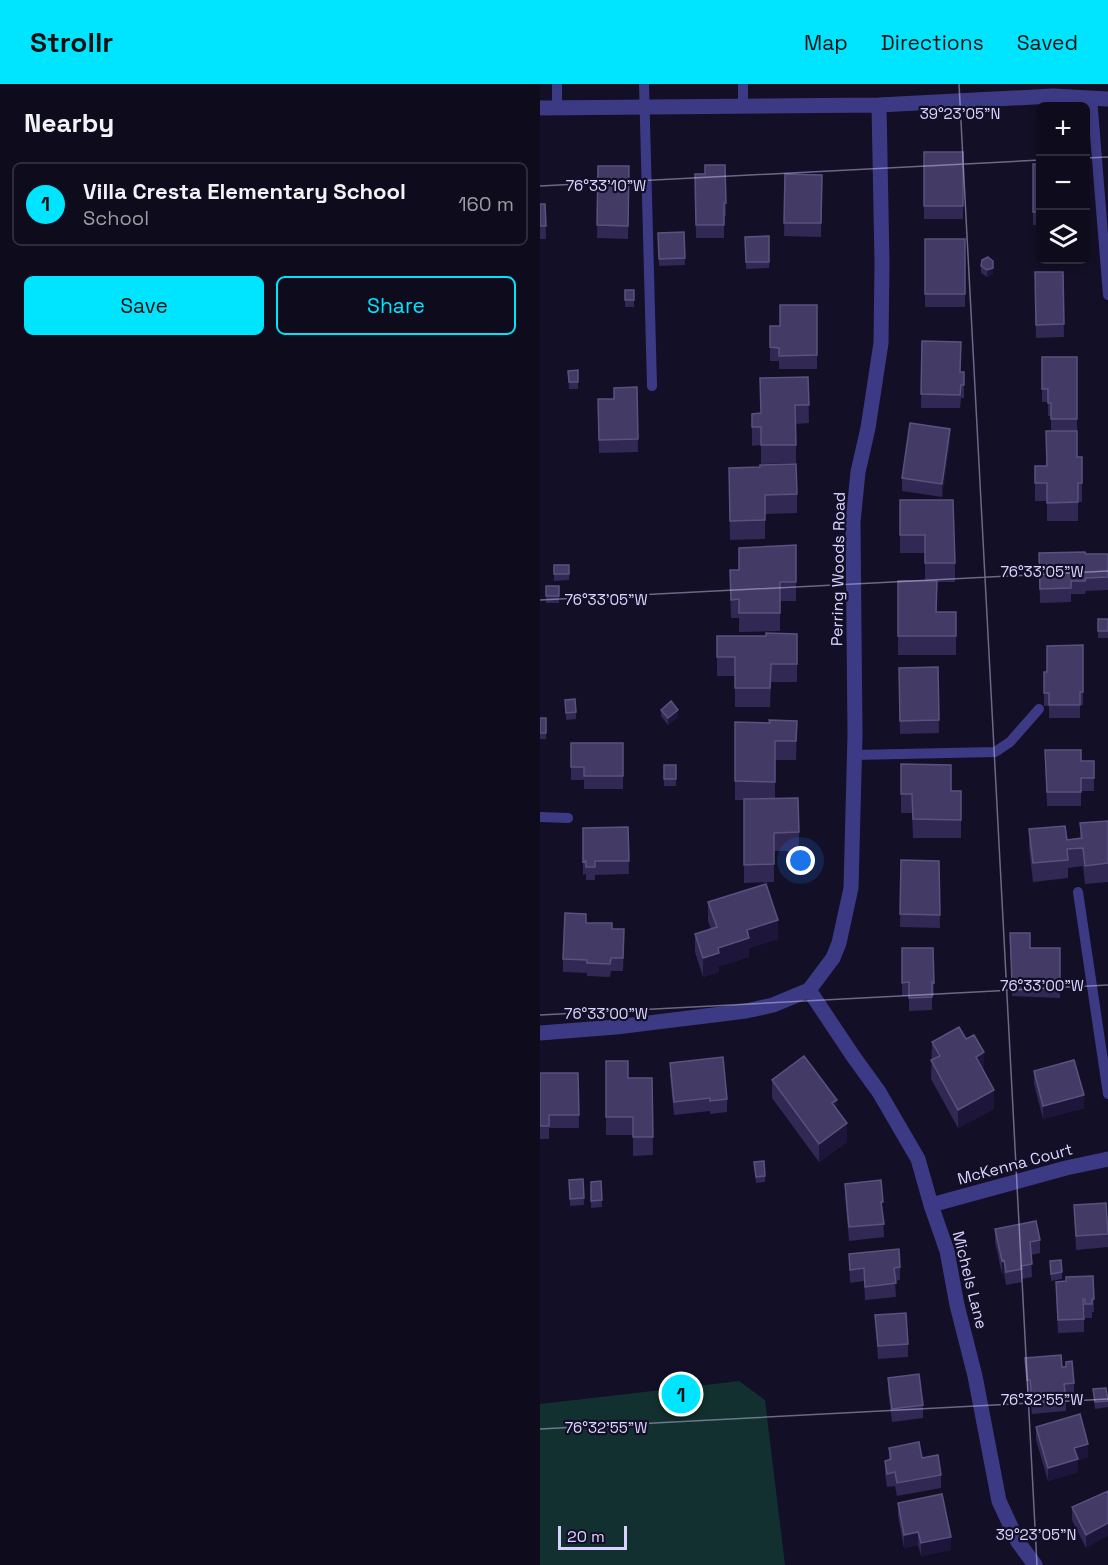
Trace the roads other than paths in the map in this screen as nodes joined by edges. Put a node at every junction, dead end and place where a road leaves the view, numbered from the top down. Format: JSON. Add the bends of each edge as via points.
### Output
{"nodes":[{"id":1,"x":557,"y":84,"type":"edge"},
{"id":2,"x":644,"y":84,"type":"edge"},
{"id":3,"x":743,"y":84,"type":"edge"},
{"id":4,"x":1092,"y":98,"type":"junction"},
{"id":5,"x":1108,"y":99,"type":"edge"},
{"id":6,"x":879,"y":105,"type":"junction"},
{"id":7,"x":743,"y":106,"type":"junction"},
{"id":8,"x":645,"y":107,"type":"junction"},
{"id":9,"x":540,"y":108,"type":"edge"},
{"id":10,"x":557,"y":108,"type":"junction"},
{"id":11,"x":1108,"y":295,"type":"edge"},
{"id":12,"x":652,"y":386,"type":"dead end"},
{"id":13,"x":1039,"y":709,"type":"dead end"},
{"id":14,"x":855,"y":755,"type":"junction"},
{"id":15,"x":540,"y":817,"type":"edge"},
{"id":16,"x":568,"y":818,"type":"dead end"},
{"id":17,"x":1078,"y":892,"type":"dead end"},
{"id":18,"x":809,"y":990,"type":"junction"},
{"id":19,"x":540,"y":1033,"type":"edge"},
{"id":20,"x":1108,"y":1094,"type":"edge"},
{"id":21,"x":1108,"y":1159,"type":"edge"},
{"id":22,"x":931,"y":1205,"type":"junction"},
{"id":23,"x":1035,"y":1565,"type":"edge"}],
"edges":[{"from":1,"to":10,"type":"lane"},
{"from":2,"to":8,"type":"lane"},
{"from":3,"to":7,"type":"lane"},
{"from":4,"to":5,"type":"street"},
{"from":4,"to":6,"type":"street","via":[[1012,97]]},
{"from":4,"to":11,"type":"lane"},
{"from":6,"to":7,"type":"street"},
{"from":6,"to":14,"type":"street","name":"Perring Woods Road","via":[[881,343],[853,522]]},
{"from":7,"to":8,"type":"street"},
{"from":8,"to":10,"type":"street"},
{"from":8,"to":12,"type":"lane"},
{"from":9,"to":10,"type":"street"},
{"from":13,"to":14,"type":"lane","via":[[1010,742],[994,752]]},
{"from":14,"to":18,"type":"street","name":"Perring Woods Road","via":[[851,888],[833,958]]},
{"from":15,"to":16,"type":"lane"},
{"from":17,"to":20,"type":"lane"},
{"from":18,"to":19,"type":"street","via":[[746,1011]]},
{"from":18,"to":22,"type":"street","name":"Michels Lane","via":[[879,1092],[918,1159]]},
{"from":21,"to":22,"type":"street","name":"McKenna Court"},
{"from":22,"to":23,"type":"street","name":"Michels Lane","via":[[947,1251],[999,1501],[1018,1542]]}]}
